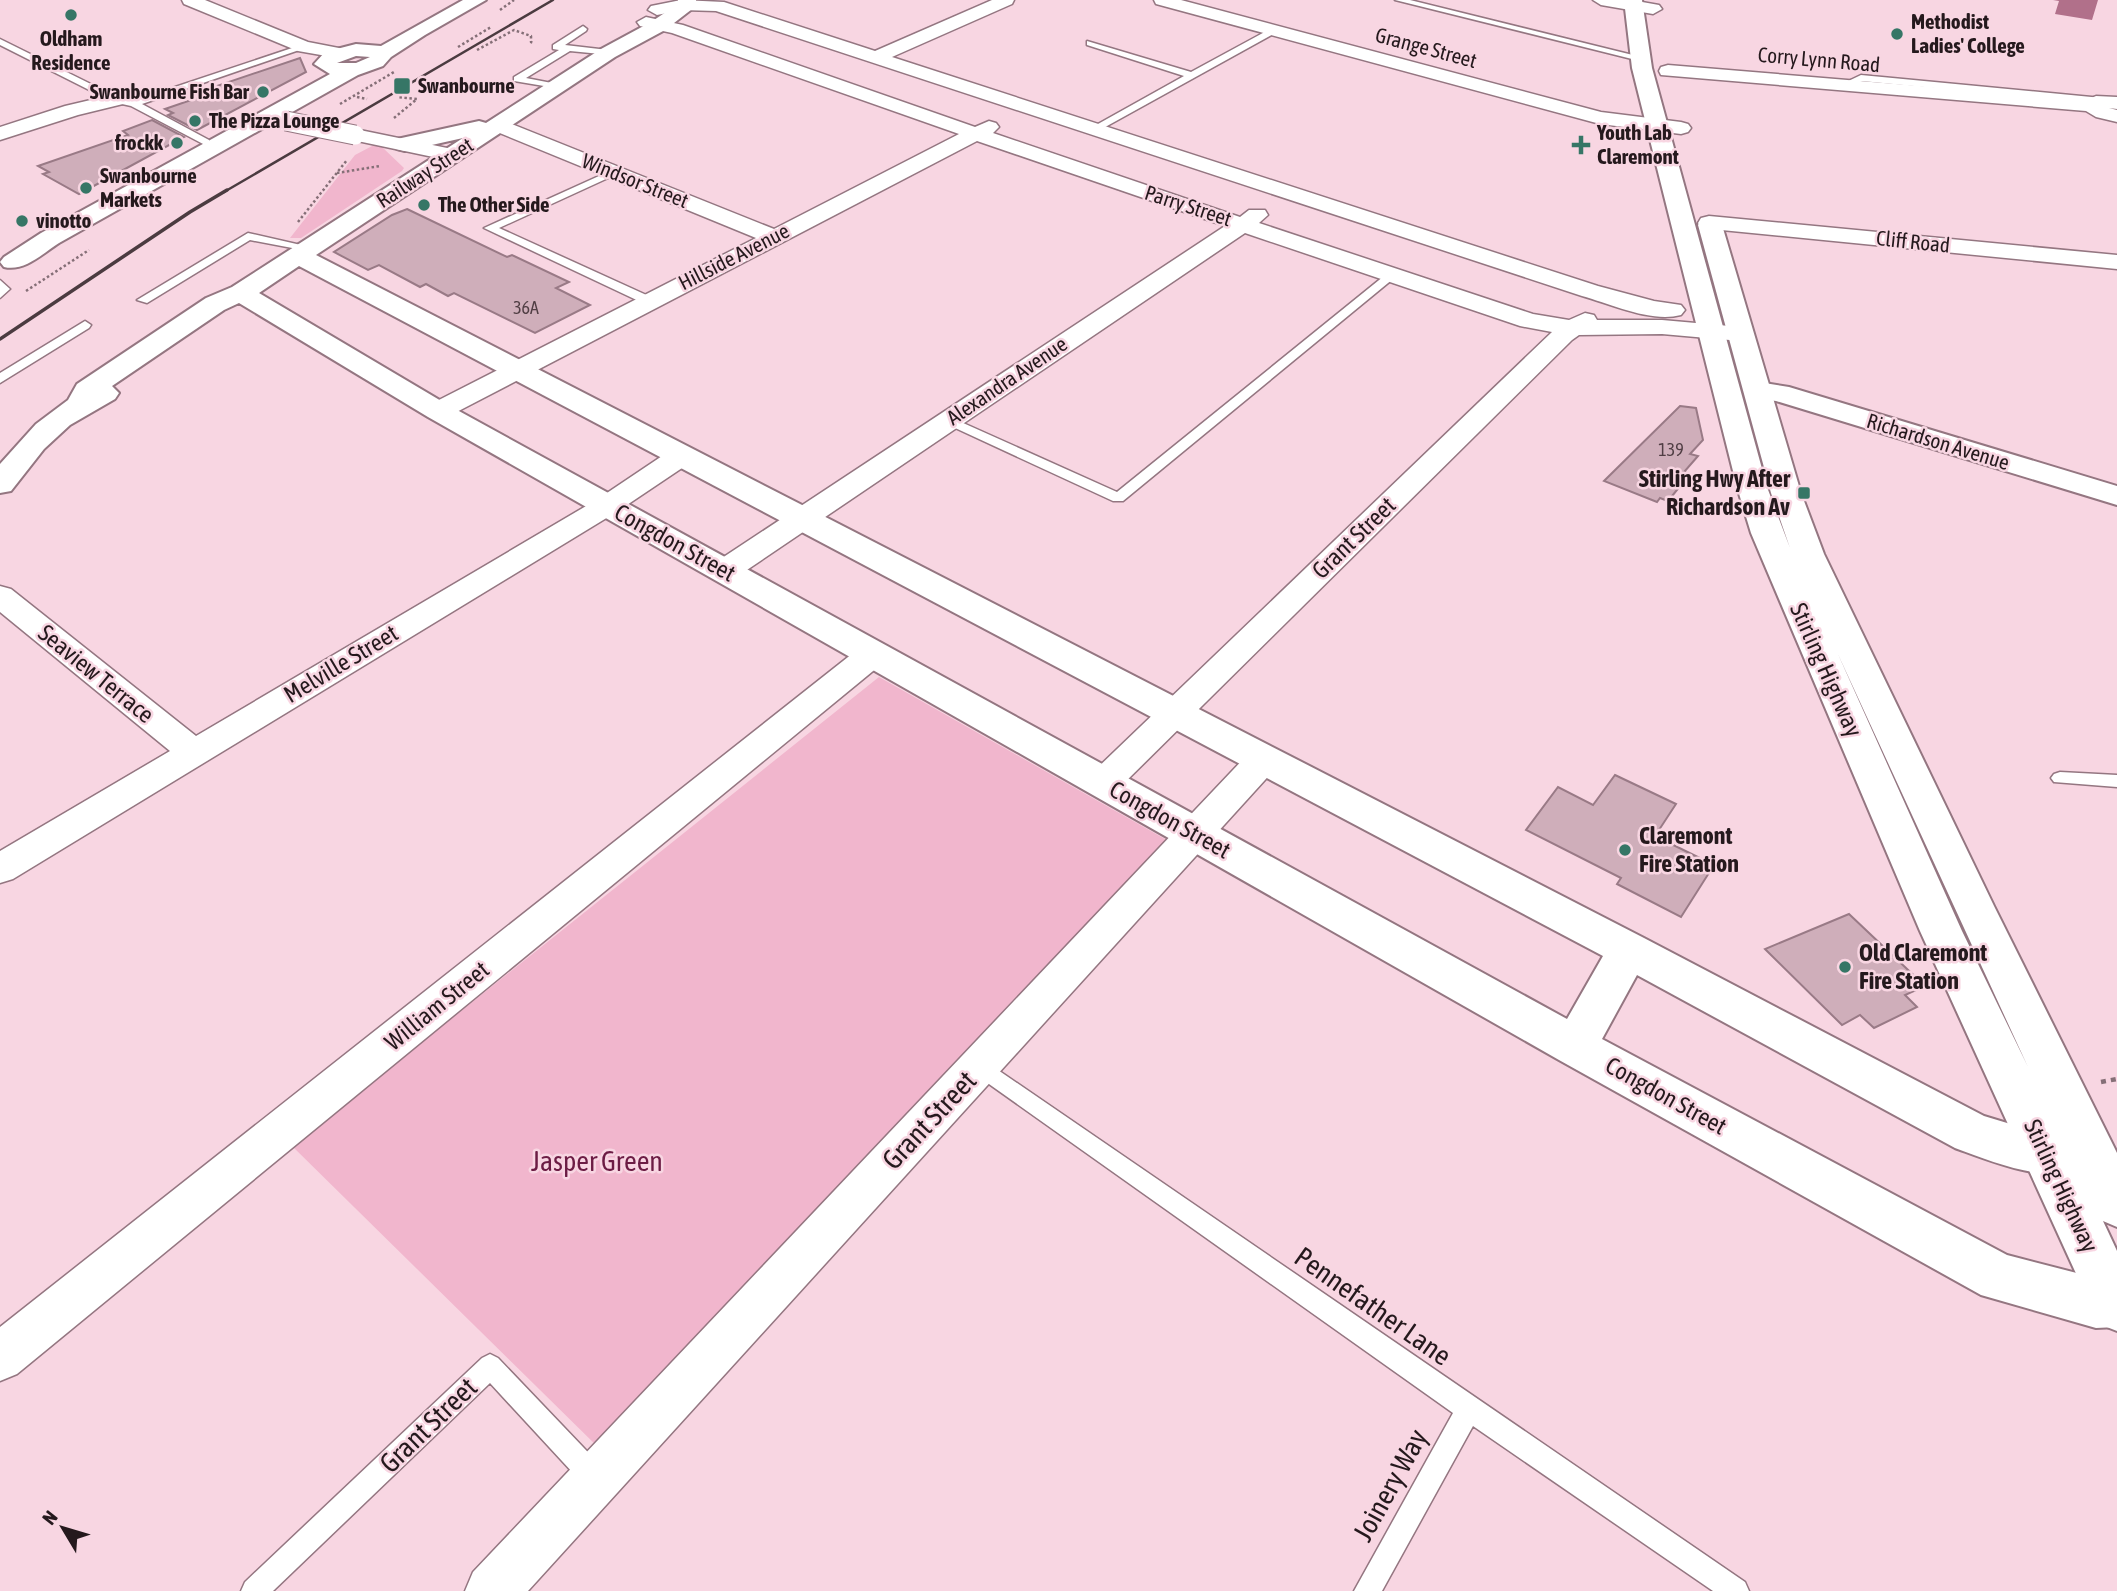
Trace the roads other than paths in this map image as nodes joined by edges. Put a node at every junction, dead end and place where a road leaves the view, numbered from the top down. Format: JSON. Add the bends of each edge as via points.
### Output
{"nodes":[{"id":1,"x":190,"y":0,"type":"edge"},
{"id":2,"x":477,"y":0,"type":"edge"},
{"id":3,"x":1006,"y":0,"type":"edge"},
{"id":4,"x":1162,"y":0,"type":"edge"},
{"id":5,"x":1399,"y":0,"type":"edge"},
{"id":6,"x":1601,"y":0,"type":"edge"},
{"id":7,"x":687,"y":2,"type":"edge"},
{"id":8,"x":1643,"y":4,"type":"edge"},
{"id":9,"x":655,"y":15,"type":"edge"},
{"id":10,"x":583,"y":30,"type":"dead end"},
{"id":11,"x":1274,"y":30,"type":"junction"},
{"id":12,"x":0,"y":42,"type":"edge"},
{"id":13,"x":1090,"y":43,"type":"dead end"},
{"id":14,"x":567,"y":49,"type":"junction"},
{"id":15,"x":608,"y":53,"type":"junction"},
{"id":16,"x":328,"y":58,"type":"junction"},
{"id":17,"x":875,"y":58,"type":"junction"},
{"id":18,"x":1654,"y":64,"type":"junction"},
{"id":19,"x":1192,"y":75,"type":"junction"},
{"id":20,"x":559,"y":87,"type":"junction"},
{"id":21,"x":125,"y":102,"type":"junction"},
{"id":22,"x":2104,"y":103,"type":"edge"},
{"id":23,"x":1034,"y":110,"type":"junction"},
{"id":24,"x":2117,"y":116,"type":"edge"},
{"id":25,"x":270,"y":118,"type":"junction"},
{"id":26,"x":500,"y":123,"type":"junction"},
{"id":27,"x":1670,"y":128,"type":"junction"},
{"id":28,"x":1094,"y":129,"type":"junction"},
{"id":29,"x":975,"y":132,"type":"junction"},
{"id":30,"x":0,"y":134,"type":"edge"},
{"id":31,"x":205,"y":142,"type":"junction"},
{"id":32,"x":405,"y":144,"type":"junction"},
{"id":33,"x":459,"y":151,"type":"junction"},
{"id":34,"x":614,"y":173,"type":"junction"},
{"id":35,"x":1290,"y":193,"type":"junction"},
{"id":36,"x":1709,"y":223,"type":"junction"},
{"id":37,"x":1243,"y":224,"type":"junction"},
{"id":38,"x":773,"y":237,"type":"junction"},
{"id":39,"x":298,"y":249,"type":"junction"},
{"id":40,"x":3,"y":261,"type":"edge"},
{"id":41,"x":2117,"y":262,"type":"edge"},
{"id":42,"x":1392,"y":274,"type":"junction"},
{"id":43,"x":0,"y":284,"type":"edge"},
{"id":44,"x":241,"y":293,"type":"junction"},
{"id":45,"x":0,"y":295,"type":"edge"},
{"id":46,"x":1606,"y":296,"type":"junction"},
{"id":47,"x":144,"y":300,"type":"dead end"},
{"id":48,"x":649,"y":301,"type":"junction"},
{"id":49,"x":1723,"y":324,"type":"junction"},
{"id":50,"x":85,"y":325,"type":"dead end"},
{"id":51,"x":1573,"y":327,"type":"junction"},
{"id":52,"x":517,"y":370,"type":"junction"},
{"id":53,"x":0,"y":379,"type":"edge"},
{"id":54,"x":1758,"y":391,"type":"junction"},
{"id":55,"x":438,"y":411,"type":"junction"},
{"id":56,"x":947,"y":421,"type":"junction"},
{"id":57,"x":681,"y":456,"type":"junction"},
{"id":58,"x":0,"y":485,"type":"edge"},
{"id":59,"x":2117,"y":496,"type":"edge"},
{"id":60,"x":608,"y":505,"type":"junction"},
{"id":61,"x":801,"y":519,"type":"junction"},
{"id":62,"x":724,"y":571,"type":"junction"},
{"id":63,"x":0,"y":596,"type":"edge"},
{"id":64,"x":873,"y":654,"type":"junction"},
{"id":65,"x":1173,"y":714,"type":"junction"},
{"id":66,"x":193,"y":752,"type":"junction"},
{"id":67,"x":1262,"y":761,"type":"junction"},
{"id":68,"x":2060,"y":778,"type":"dead end"},
{"id":69,"x":2117,"y":781,"type":"edge"},
{"id":70,"x":1103,"y":783,"type":"junction"},
{"id":71,"x":1195,"y":834,"type":"junction"},
{"id":72,"x":0,"y":869,"type":"edge"},
{"id":73,"x":1629,"y":950,"type":"junction"},
{"id":74,"x":1575,"y":1046,"type":"junction"},
{"id":75,"x":979,"y":1066,"type":"junction"},
{"id":76,"x":2045,"y":1151,"type":"junction"},
{"id":77,"x":2092,"y":1154,"type":"junction"},
{"id":78,"x":2117,"y":1204,"type":"edge"},
{"id":79,"x":2116,"y":1303,"type":"edge"},
{"id":80,"x":0,"y":1357,"type":"edge"},
{"id":81,"x":1469,"y":1409,"type":"junction"},
{"id":82,"x":596,"y":1479,"type":"junction"},
{"id":83,"x":254,"y":1591,"type":"edge"},
{"id":84,"x":492,"y":1591,"type":"edge"},
{"id":85,"x":1367,"y":1591,"type":"edge"},
{"id":86,"x":1736,"y":1591,"type":"edge"}],
"edges":[{"from":1,"to":16,"type":"street"},
{"from":2,"to":16,"type":"main road","via":[[377,53]]},
{"from":3,"to":17,"type":"street"},
{"from":4,"to":11,"type":"street","name":"Grange Street"},
{"from":5,"to":18,"type":"lane"},
{"from":6,"to":8,"type":"street"},
{"from":7,"to":9,"type":"street","name":"Parry Street"},
{"from":7,"to":17,"type":"street","name":"Parry Street","via":[[718,6]]},
{"from":8,"to":18,"type":"main road","name":"Stirling Highway"},
{"from":9,"to":15,"type":"main road","name":"Railway Street"},
{"from":9,"to":29,"type":"street","name":"Parry Street","via":[[677,29]]},
{"from":10,"to":14,"type":"lane","via":[[556,47]]},
{"from":11,"to":19,"type":"lane"},
{"from":11,"to":27,"type":"street","name":"Grange Street","via":[[1600,118]]},
{"from":12,"to":21,"type":"lane"},
{"from":13,"to":19,"type":"lane"},
{"from":14,"to":15,"type":"lane"},
{"from":14,"to":20,"type":"lane","via":[[517,79]]},
{"from":15,"to":20,"type":"main road","name":"Railway Street"},
{"from":16,"to":21,"type":"lane"},
{"from":16,"to":25,"type":"main road"},
{"from":17,"to":23,"type":"street","name":"Parry Street"},
{"from":18,"to":22,"type":"street","name":"Corry Lynn Road","via":[[1845,85]]},
{"from":18,"to":27,"type":"main road","name":"Stirling Highway"},
{"from":19,"to":28,"type":"lane"},
{"from":20,"to":26,"type":"main road","name":"Railway Street"},
{"from":21,"to":30,"type":"street","via":[[72,110]]},
{"from":21,"to":31,"type":"lane"},
{"from":22,"to":24,"type":"street","name":"Corry Lynn Road","via":[[2103,113]]},
{"from":23,"to":28,"type":"street","name":"Parry Street"},
{"from":23,"to":29,"type":"street","name":"Hillside Avenue"},
{"from":25,"to":31,"type":"main road"},
{"from":25,"to":32,"type":"street","bridge":true,"via":[[355,135],[384,132]]},
{"from":25,"to":40,"type":"main road"},
{"from":26,"to":32,"type":"main road"},
{"from":26,"to":33,"type":"main road","name":"Railway Street"},
{"from":26,"to":34,"type":"street","name":"Windsor Street"},
{"from":27,"to":36,"type":"main road","name":"Stirling Highway"},
{"from":27,"to":49,"type":"main road","name":"Stirling Highway"},
{"from":28,"to":35,"type":"street","name":"Parry Street"},
{"from":29,"to":37,"type":"street","name":"Parry Street"},
{"from":29,"to":38,"type":"street","name":"Hillside Avenue"},
{"from":31,"to":40,"type":"main road","via":[[16,245]]},
{"from":32,"to":33,"type":"street"},
{"from":33,"to":39,"type":"main road","name":"Railway Street"},
{"from":34,"to":38,"type":"street","name":"Windsor Street"},
{"from":34,"to":48,"type":"lane","via":[[490,228]]},
{"from":35,"to":37,"type":"street","name":"Alexandra Avenue"},
{"from":35,"to":46,"type":"street","name":"Parry Street"},
{"from":36,"to":41,"type":"street","name":"Cliff Road"},
{"from":36,"to":49,"type":"main road","name":"Stirling Highway"},
{"from":37,"to":42,"type":"street","name":"Parry Street"},
{"from":37,"to":56,"type":"street","name":"Alexandra Avenue"},
{"from":38,"to":48,"type":"street","name":"Hillside Avenue"},
{"from":39,"to":44,"type":"main road","name":"Railway Street"},
{"from":39,"to":47,"type":"lane","via":[[248,236]]},
{"from":39,"to":52,"type":"main road"},
{"from":42,"to":51,"type":"street","name":"Parry Street","via":[[1529,321]]},
{"from":42,"to":56,"type":"lane","via":[[1118,498]]},
{"from":43,"to":45,"type":"lane","via":[[4,289]]},
{"from":44,"to":55,"type":"main road","name":"Congdon Street"},
{"from":44,"to":58,"type":"main road","name":"Railway Street","via":[[233,307],[108,392],[82,401],[20,456]]},
{"from":46,"to":49,"type":"street","name":"Parry Street"},
{"from":46,"to":51,"type":"street","name":"Grant Street","via":[[1590,316]]},
{"from":48,"to":52,"type":"street","name":"Hillside Avenue"},
{"from":49,"to":51,"type":"street","name":"Parry Street"},
{"from":49,"to":54,"type":"main road","name":"Stirling Highway"},
{"from":49,"to":76,"type":"main road","name":"Stirling Highway","via":[[1752,487],[1785,579],[1941,931]]},
{"from":50,"to":53,"type":"lane"},
{"from":51,"to":65,"type":"street","name":"Grant Street"},
{"from":52,"to":55,"type":"street","name":"Hillside Avenue"},
{"from":52,"to":57,"type":"main road"},
{"from":54,"to":59,"type":"main road","name":"Richardson Avenue","via":[[1779,393]]},
{"from":54,"to":77,"type":"main road","name":"Stirling Highway","via":[[1808,554]]},
{"from":55,"to":60,"type":"main road","name":"Congdon Street"},
{"from":56,"to":61,"type":"street","name":"Alexandra Avenue"},
{"from":57,"to":60,"type":"street","name":"Melville Street"},
{"from":57,"to":61,"type":"main road"},
{"from":60,"to":62,"type":"main road","name":"Congdon Street"},
{"from":60,"to":66,"type":"street","name":"Melville Street"},
{"from":61,"to":62,"type":"street","name":"Alexandra Avenue"},
{"from":61,"to":65,"type":"main road"},
{"from":62,"to":64,"type":"main road","name":"Congdon Street"},
{"from":63,"to":66,"type":"street","name":"Seaview Terrace"},
{"from":64,"to":70,"type":"main road","name":"Congdon Street"},
{"from":64,"to":80,"type":"street","name":"William Street"},
{"from":65,"to":67,"type":"main road"},
{"from":65,"to":70,"type":"street","name":"Grant Street"},
{"from":66,"to":72,"type":"street","name":"Melville Street"},
{"from":67,"to":71,"type":"street","name":"Grant Street"},
{"from":67,"to":73,"type":"main road"},
{"from":68,"to":69,"type":"lane"},
{"from":70,"to":71,"type":"main road","name":"Congdon Street"},
{"from":71,"to":74,"type":"main road","name":"Congdon Street"},
{"from":71,"to":75,"type":"street","name":"Grant Street"},
{"from":73,"to":74,"type":"main road"},
{"from":73,"to":76,"type":"main road","via":[[1972,1133],[2017,1148]]},
{"from":74,"to":79,"type":"main road","name":"Congdon Street","via":[[2000,1278],[2096,1303]]},
{"from":75,"to":81,"type":"lane","name":"Pennefather Lane"},
{"from":75,"to":82,"type":"street","name":"Grant Street"},
{"from":76,"to":77,"type":"main road"},
{"from":76,"to":79,"type":"main road","name":"Stirling Highway"},
{"from":77,"to":78,"type":"main road","name":"Stirling Highway"},
{"from":81,"to":85,"type":"lane","name":"Joinery Way"},
{"from":81,"to":86,"type":"lane","name":"Pennefather Lane"},
{"from":82,"to":83,"type":"lane","name":"Grant Street","via":[[490,1366]]},
{"from":82,"to":84,"type":"street","name":"Grant Street"}]}
